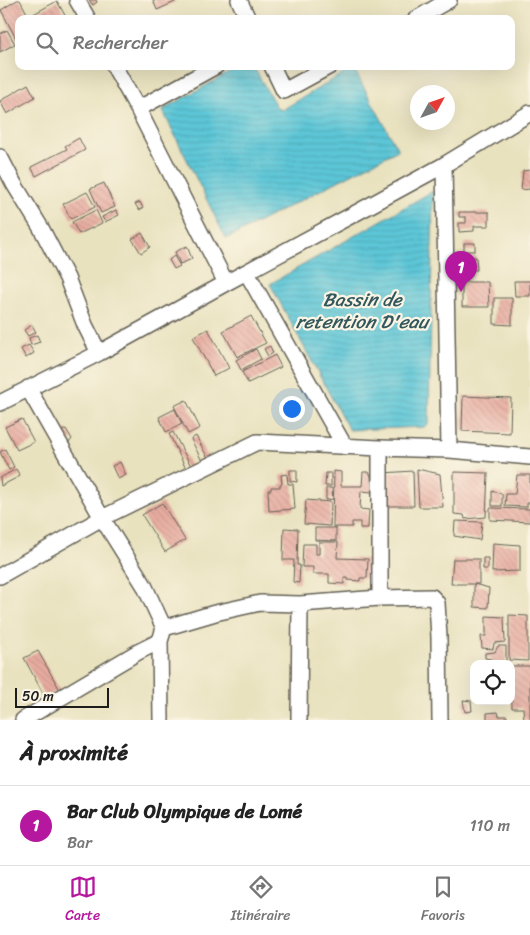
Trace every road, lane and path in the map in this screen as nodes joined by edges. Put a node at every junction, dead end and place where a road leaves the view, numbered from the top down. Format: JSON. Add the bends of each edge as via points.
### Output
{"nodes":[{"id":1,"x":77,"y":0,"type":"edge"},
{"id":2,"x":239,"y":0,"type":"edge"},
{"id":3,"x":449,"y":0,"type":"edge"},
{"id":4,"x":86,"y":15,"type":"edge"},
{"id":5,"x":246,"y":15,"type":"edge"},
{"id":6,"x":423,"y":15,"type":"edge"},
{"id":7,"x":116,"y":70,"type":"edge"},
{"id":8,"x":209,"y":70,"type":"edge"},
{"id":9,"x":274,"y":70,"type":"edge"},
{"id":10,"x":323,"y":70,"type":"edge"},
{"id":11,"x":138,"y":108,"type":"junction"},
{"id":12,"x":530,"y":113,"type":"edge"},
{"id":13,"x":0,"y":157,"type":"edge"},
{"id":14,"x":444,"y":165,"type":"junction"},
{"id":15,"x":247,"y":273,"type":"junction"},
{"id":16,"x":226,"y":283,"type":"junction"},
{"id":17,"x":99,"y":353,"type":"junction"},
{"id":18,"x":28,"y":388,"type":"junction"},
{"id":19,"x":0,"y":403,"type":"edge"},
{"id":20,"x":345,"y":447,"type":"junction"},
{"id":21,"x":380,"y":448,"type":"junction"},
{"id":22,"x":449,"y":450,"type":"junction"},
{"id":23,"x":530,"y":456,"type":"edge"},
{"id":24,"x":102,"y":518,"type":"junction"},
{"id":25,"x":0,"y":576,"type":"edge"},
{"id":26,"x":380,"y":598,"type":"junction"},
{"id":27,"x":300,"y":604,"type":"junction"},
{"id":28,"x":162,"y":635,"type":"junction"},
{"id":29,"x":23,"y":720,"type":"edge"},
{"id":30,"x":161,"y":720,"type":"edge"},
{"id":31,"x":299,"y":720,"type":"edge"},
{"id":32,"x":440,"y":720,"type":"edge"}],
"edges":[{"from":1,"to":4,"type":"street"},
{"from":2,"to":5,"type":"street"},
{"from":3,"to":6,"type":"street"},
{"from":7,"to":11,"type":"street"},
{"from":8,"to":11,"type":"street"},
{"from":9,"to":10,"type":"street","via":[[284,91]]},
{"from":11,"to":16,"type":"street"},
{"from":12,"to":14,"type":"street"},
{"from":13,"to":17,"type":"street","via":[[67,278]]},
{"from":14,"to":15,"type":"street"},
{"from":14,"to":22,"type":"street"},
{"from":15,"to":16,"type":"street"},
{"from":15,"to":20,"type":"street"},
{"from":16,"to":17,"type":"street"},
{"from":17,"to":18,"type":"street"},
{"from":18,"to":19,"type":"street"},
{"from":18,"to":24,"type":"street"},
{"from":20,"to":21,"type":"street"},
{"from":20,"to":24,"type":"street","via":[[257,442]]},
{"from":21,"to":22,"type":"street"},
{"from":21,"to":26,"type":"street"},
{"from":22,"to":23,"type":"street"},
{"from":24,"to":25,"type":"street"},
{"from":24,"to":28,"type":"street","via":[[144,585]]},
{"from":26,"to":27,"type":"street"},
{"from":26,"to":32,"type":"street","via":[[432,597],[437,603]]},
{"from":27,"to":28,"type":"street","via":[[260,603],[215,613]]},
{"from":27,"to":31,"type":"street"},
{"from":28,"to":29,"type":"street"},
{"from":28,"to":30,"type":"street"}]}
